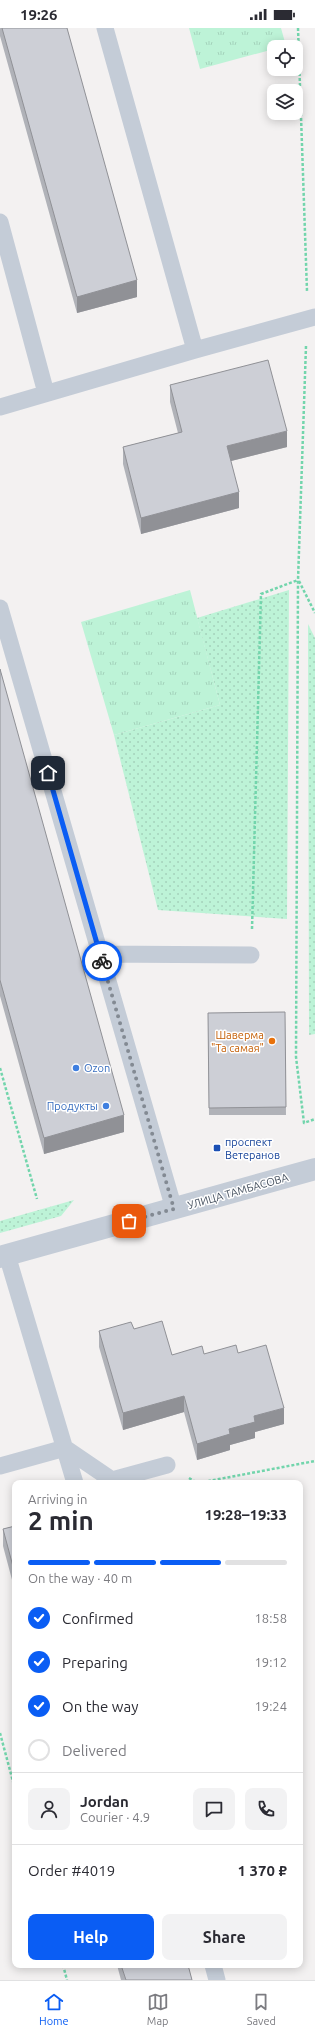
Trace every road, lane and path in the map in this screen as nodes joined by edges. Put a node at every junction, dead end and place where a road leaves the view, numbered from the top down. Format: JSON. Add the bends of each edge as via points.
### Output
{"nodes":[{"id":1,"x":105,"y":28,"type":"edge"},
{"id":2,"x":0,"y":222,"type":"edge"},
{"id":3,"x":315,"y":317,"type":"edge"},
{"id":4,"x":195,"y":350,"type":"junction"},
{"id":5,"x":46,"y":393,"type":"junction"},
{"id":6,"x":0,"y":407,"type":"edge"},
{"id":7,"x":298,"y":580,"type":"junction"},
{"id":8,"x":0,"y":608,"type":"edge"},
{"id":9,"x":315,"y":613,"type":"edge"},
{"id":10,"x":100,"y":954,"type":"junction"},
{"id":11,"x":251,"y":955,"type":"joint"},
{"id":12,"x":0,"y":1068,"type":"edge"},
{"id":13,"x":315,"y":1120,"type":"edge"},
{"id":14,"x":315,"y":1169,"type":"edge"},
{"id":15,"x":37,"y":1199,"type":"dead end"},
{"id":16,"x":174,"y":1209,"type":"junction"},
{"id":17,"x":3,"y":1256,"type":"edge"},
{"id":18,"x":65,"y":1448,"type":"junction"},
{"id":19,"x":315,"y":1461,"type":"edge"},
{"id":20,"x":167,"y":1465,"type":"dead end"},
{"id":21,"x":0,"y":1466,"type":"edge"},
{"id":22,"x":74,"y":1480,"type":"edge"},
{"id":23,"x":214,"y":1480,"type":"edge"},
{"id":24,"x":0,"y":1733,"type":"edge"},
{"id":25,"x":12,"y":1778,"type":"edge"},
{"id":26,"x":63,"y":1968,"type":"edge"},
{"id":27,"x":214,"y":1968,"type":"edge"},
{"id":28,"x":67,"y":1980,"type":"edge"},
{"id":29,"x":217,"y":1980,"type":"edge"}],
"edges":[{"from":1,"to":4,"type":"lane"},
{"from":2,"to":5,"type":"lane"},
{"from":3,"to":4,"type":"lane"},
{"from":4,"to":5,"type":"lane"},
{"from":5,"to":6,"type":"lane"},
{"from":7,"to":9,"type":"path"},
{"from":7,"to":11,"type":"path","via":[[261,594]]},
{"from":7,"to":13,"type":"path","via":[[296,1057],[304,1123]]},
{"from":8,"to":10,"type":"lane"},
{"from":10,"to":11,"type":"lane"},
{"from":10,"to":16,"type":"lane"},
{"from":12,"to":15,"type":"path"},
{"from":14,"to":16,"type":"street","name":"УЛИЦА ТАМБАСОВА"},
{"from":16,"to":17,"type":"street","name":"УЛИЦА ТАМБАСОВА"},
{"from":17,"to":18,"type":"lane"},
{"from":18,"to":20,"type":"lane","via":[[112,1480]]},
{"from":18,"to":21,"type":"lane"},
{"from":18,"to":22,"type":"lane"},
{"from":19,"to":23,"type":"path"},
{"from":24,"to":25,"type":"path"},
{"from":26,"to":28,"type":"path"},
{"from":27,"to":29,"type":"lane"}]}
